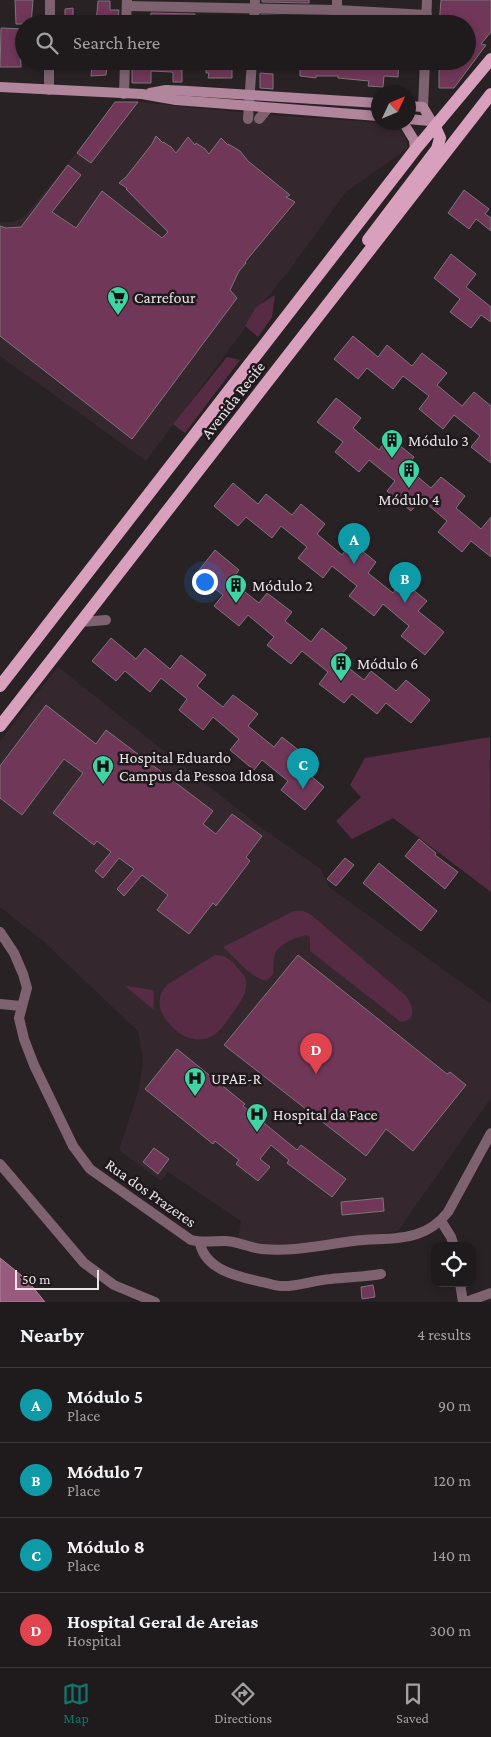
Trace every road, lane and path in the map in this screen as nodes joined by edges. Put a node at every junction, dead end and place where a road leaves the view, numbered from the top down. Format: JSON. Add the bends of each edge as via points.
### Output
{"nodes":[{"id":1,"x":50,"y":0,"type":"edge"},
{"id":2,"x":427,"y":0,"type":"edge"},
{"id":3,"x":127,"y":3,"type":"edge"},
{"id":4,"x":255,"y":5,"type":"edge"},
{"id":5,"x":337,"y":5,"type":"edge"},
{"id":6,"x":50,"y":15,"type":"edge"},
{"id":7,"x":401,"y":15,"type":"edge"},
{"id":8,"x":426,"y":15,"type":"edge"},
{"id":9,"x":491,"y":59,"type":"edge"},
{"id":10,"x":50,"y":70,"type":"edge"},
{"id":11,"x":125,"y":70,"type":"edge"},
{"id":12,"x":251,"y":70,"type":"edge"},
{"id":13,"x":425,"y":70,"type":"edge"},
{"id":14,"x":0,"y":87,"type":"edge"},
{"id":15,"x":49,"y":90,"type":"junction"},
{"id":16,"x":124,"y":94,"type":"junction"},
{"id":17,"x":142,"y":94,"type":"junction"},
{"id":18,"x":491,"y":94,"type":"edge"},
{"id":19,"x":250,"y":95,"type":"junction"},
{"id":20,"x":371,"y":103,"type":"edge"},
{"id":21,"x":249,"y":106,"type":"junction"},
{"id":22,"x":416,"y":107,"type":"edge"},
{"id":23,"x":423,"y":107,"type":"junction"},
{"id":24,"x":268,"y":108,"type":"junction"},
{"id":25,"x":371,"y":115,"type":"edge"},
{"id":26,"x":248,"y":119,"type":"dead end"},
{"id":27,"x":259,"y":119,"type":"dead end"},
{"id":28,"x":416,"y":121,"type":"edge"},
{"id":29,"x":432,"y":124,"type":"junction"},
{"id":30,"x":409,"y":130,"type":"edge"},
{"id":31,"x":415,"y":150,"type":"junction"},
{"id":32,"x":348,"y":280,"type":"junction"},
{"id":33,"x":106,"y":620,"type":"dead end"},
{"id":34,"x":81,"y":622,"type":"junction"},
{"id":35,"x":0,"y":686,"type":"edge"},
{"id":36,"x":0,"y":726,"type":"edge"},
{"id":37,"x":0,"y":932,"type":"edge"},
{"id":38,"x":4,"y":947,"type":"edge"},
{"id":39,"x":0,"y":1004,"type":"edge"},
{"id":40,"x":22,"y":1006,"type":"junction"},
{"id":41,"x":491,"y":1134,"type":"edge"},
{"id":42,"x":0,"y":1164,"type":"edge"},
{"id":43,"x":441,"y":1221,"type":"junction"},
{"id":44,"x":453,"y":1242,"type":"edge"},
{"id":45,"x":200,"y":1243,"type":"junction"},
{"id":46,"x":381,"y":1274,"type":"dead end"},
{"id":47,"x":461,"y":1287,"type":"edge"},
{"id":48,"x":491,"y":1293,"type":"edge"},
{"id":49,"x":155,"y":1302,"type":"edge"},
{"id":50,"x":464,"y":1302,"type":"edge"}],
"edges":[{"from":1,"to":6,"type":"street"},
{"from":2,"to":8,"type":"street"},
{"from":3,"to":4,"type":"street"},
{"from":4,"to":5,"type":"street"},
{"from":5,"to":7,"type":"street"},
{"from":9,"to":29,"type":"main road","name":"Avenida Recife"},
{"from":10,"to":15,"type":"street"},
{"from":11,"to":16,"type":"street"},
{"from":12,"to":19,"type":"street"},
{"from":13,"to":23,"type":"street"},
{"from":14,"to":15,"type":"main road"},
{"from":15,"to":16,"type":"main road"},
{"from":16,"to":17,"type":"main road"},
{"from":17,"to":19,"type":"main road","via":[[166,90]]},
{"from":17,"to":21,"type":"main road"},
{"from":18,"to":32,"type":"main road","name":"Avenida Recife"},
{"from":19,"to":20,"type":"main road"},
{"from":19,"to":21,"type":"street"},
{"from":21,"to":24,"type":"main road"},
{"from":21,"to":26,"type":"street"},
{"from":22,"to":23,"type":"main road"},
{"from":23,"to":29,"type":"main road"},
{"from":24,"to":25,"type":"main road"},
{"from":24,"to":27,"type":"street"},
{"from":28,"to":29,"type":"main road"},
{"from":29,"to":31,"type":"main road","name":"Avenida Recife"},
{"from":29,"to":32,"type":"main road","via":[[440,138],[437,149],[365,244]]},
{"from":30,"to":31,"type":"main road"},
{"from":31,"to":35,"type":"main road","name":"Avenida Recife"},
{"from":32,"to":34,"type":"main road","name":"Avenida Recife"},
{"from":33,"to":34,"type":"street"},
{"from":34,"to":36,"type":"main road","name":"Avenida Recife"},
{"from":37,"to":38,"type":"street","name":"Rua dos Prazeres"},
{"from":38,"to":40,"type":"street","name":"Rua dos Prazeres","via":[[23,974],[27,988]]},
{"from":39,"to":40,"type":"street"},
{"from":40,"to":45,"type":"street","name":"Rua dos Prazeres","via":[[20,1027],[34,1065],[82,1160],[127,1196]]},
{"from":41,"to":43,"type":"street"},
{"from":42,"to":49,"type":"street","via":[[84,1263],[114,1285]]},
{"from":43,"to":44,"type":"street"},
{"from":43,"to":45,"type":"street","name":"Rua dos Prazeres","via":[[406,1236],[314,1248],[262,1249],[225,1241]]},
{"from":45,"to":46,"type":"street","via":[[209,1259],[227,1273],[281,1286]]},
{"from":47,"to":50,"type":"street"},
{"from":48,"to":50,"type":"street"}]}
